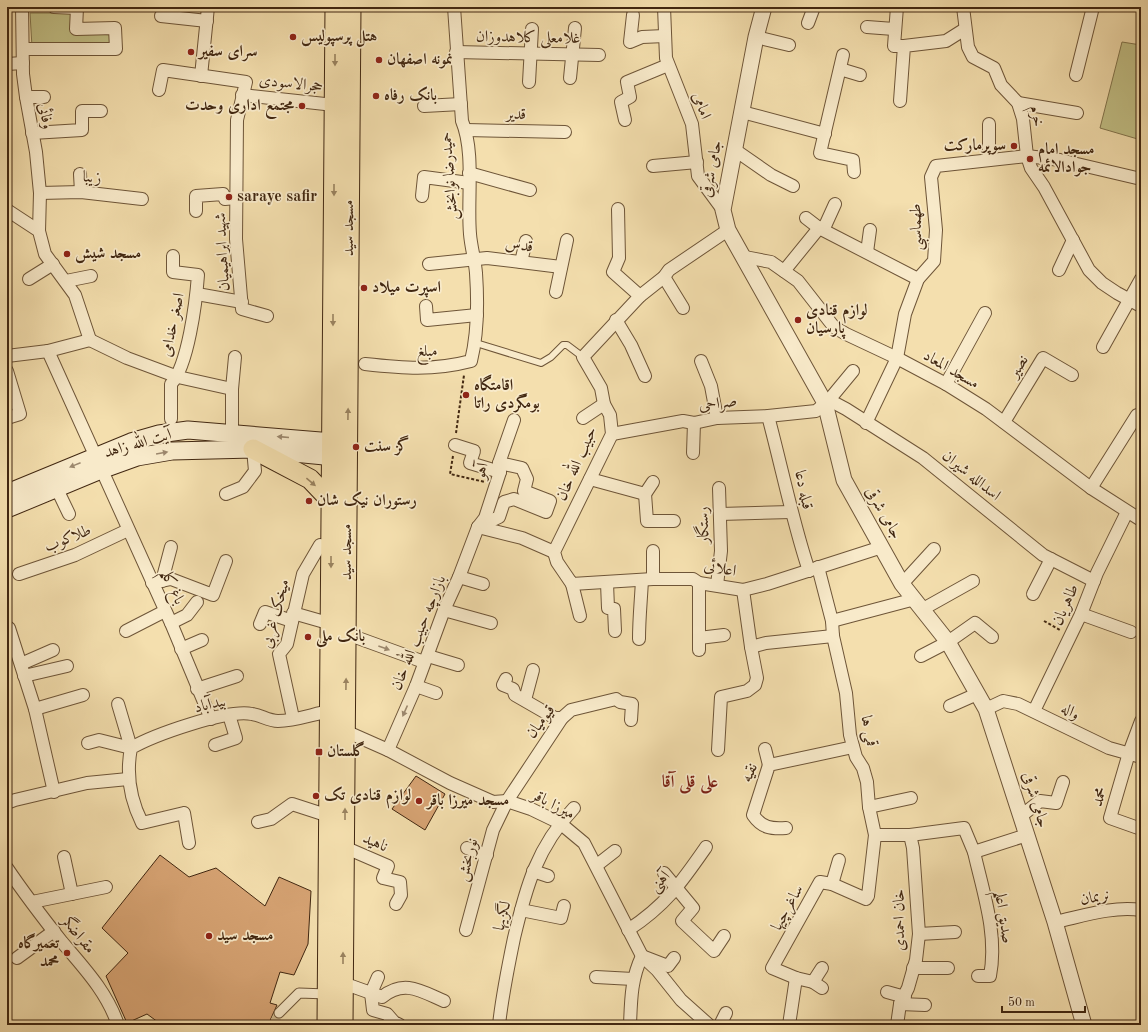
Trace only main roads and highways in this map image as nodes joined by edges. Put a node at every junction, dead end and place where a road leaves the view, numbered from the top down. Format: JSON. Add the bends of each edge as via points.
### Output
{"nodes":[{"id":1,"x":335,"y":7,"type":"edge"},
{"id":2,"x":351,"y":7,"type":"edge"},
{"id":3,"x":253,"y":449,"type":"junction"},
{"id":4,"x":339,"y":450,"type":"junction"},
{"id":5,"x":98,"y":463,"type":"junction"},
{"id":6,"x":7,"y":493,"type":"edge"},
{"id":7,"x":331,"y":501,"type":"junction"},
{"id":8,"x":7,"y":509,"type":"edge"},
{"id":9,"x":327,"y":1025,"type":"edge"},
{"id":10,"x":343,"y":1025,"type":"edge"}],
"edges":[{"from":1,"to":4,"type":"main road","name":"مسجد سید","one_way":true},
{"from":4,"to":2,"type":"main road","name":"مسجد سید","one_way":true},
{"from":3,"to":4,"type":"main road","name":"آیت الله زاهد"},
{"from":5,"to":3,"type":"main road","name":"آیت الله زاهد","one_way":true,"via":[[172,451]]},
{"from":3,"to":7,"type":"main road","one_way":true,"via":[[310,480]]},
{"from":4,"to":5,"type":"main road","name":"آیت الله زاهد","one_way":true,"via":[[232,432],[188,430],[159,434],[131,442]]},
{"from":4,"to":7,"type":"main road","name":"مسجد سید"},
{"from":10,"to":4,"type":"main road","name":"مسجد سید","one_way":true,"via":[[347,634]]},
{"from":5,"to":6,"type":"main road","name":"آیت الله زاهد","one_way":true},
{"from":5,"to":8,"type":"main road","name":"آیت الله زاهد","via":[[57,489]]},
{"from":7,"to":9,"type":"main road","name":"مسجد سید","one_way":true}]}
